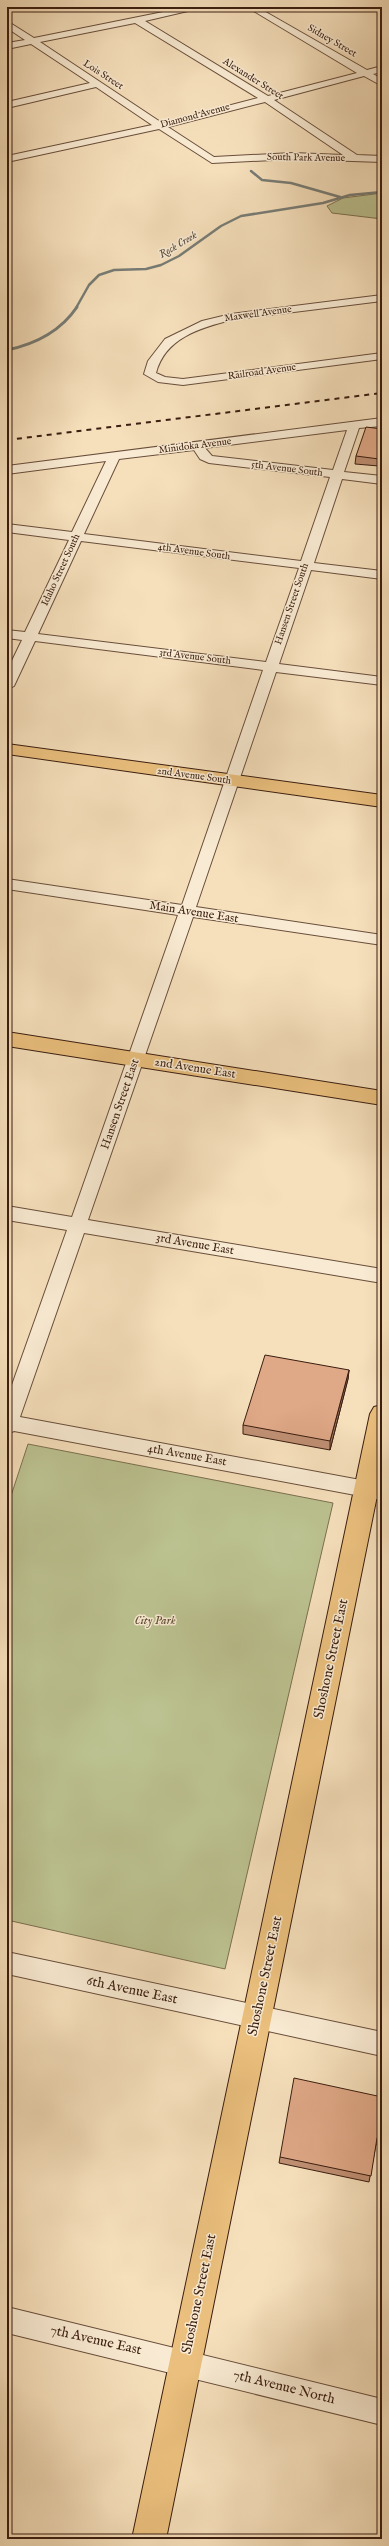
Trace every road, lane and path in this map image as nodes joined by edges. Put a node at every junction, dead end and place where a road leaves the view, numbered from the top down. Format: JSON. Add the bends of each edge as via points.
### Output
{"nodes":[{"id":1,"x":200,"y":7,"type":"edge"},
{"id":2,"x":251,"y":7,"type":"edge"},
{"id":3,"x":137,"y":20,"type":"junction"},
{"id":4,"x":7,"y":24,"type":"edge"},
{"id":5,"x":32,"y":41,"type":"junction"},
{"id":6,"x":7,"y":46,"type":"edge"},
{"id":7,"x":382,"y":69,"type":"edge"},
{"id":8,"x":366,"y":73,"type":"junction"},
{"id":9,"x":382,"y":83,"type":"edge"},
{"id":10,"x":98,"y":84,"type":"junction"},
{"id":11,"x":265,"y":98,"type":"junction"},
{"id":12,"x":7,"y":105,"type":"edge"},
{"id":13,"x":160,"y":126,"type":"junction"},
{"id":14,"x":187,"y":144,"type":"joint"},
{"id":15,"x":7,"y":159,"type":"edge"},
{"id":16,"x":356,"y":159,"type":"junction"},
{"id":17,"x":382,"y":159,"type":"edge"},
{"id":18,"x":382,"y":298,"type":"edge"},
{"id":19,"x":382,"y":356,"type":"edge"},
{"id":20,"x":151,"y":366,"type":"joint"},
{"id":21,"x":382,"y":422,"type":"edge"},
{"id":22,"x":354,"y":426,"type":"junction"},
{"id":23,"x":198,"y":446,"type":"junction"},
{"id":24,"x":115,"y":455,"type":"junction"},
{"id":25,"x":7,"y":470,"type":"edge"},
{"id":26,"x":337,"y":475,"type":"junction"},
{"id":27,"x":382,"y":480,"type":"edge"},
{"id":28,"x":7,"y":528,"type":"edge"},
{"id":29,"x":77,"y":537,"type":"junction"},
{"id":30,"x":305,"y":567,"type":"junction"},
{"id":31,"x":382,"y":575,"type":"edge"},
{"id":32,"x":7,"y":634,"type":"edge"},
{"id":33,"x":30,"y":638,"type":"junction"},
{"id":34,"x":270,"y":666,"type":"junction"},
{"id":35,"x":382,"y":681,"type":"edge"},
{"id":36,"x":7,"y":686,"type":"edge"},
{"id":37,"x":7,"y":750,"type":"edge"},
{"id":38,"x":230,"y":782,"type":"junction"},
{"id":39,"x":382,"y":801,"type":"edge"},
{"id":40,"x":7,"y":884,"type":"edge"},
{"id":41,"x":187,"y":911,"type":"junction"},
{"id":42,"x":382,"y":940,"type":"edge"},
{"id":43,"x":7,"y":1039,"type":"edge"},
{"id":44,"x":136,"y":1059,"type":"junction"},
{"id":45,"x":382,"y":1098,"type":"edge"},
{"id":46,"x":7,"y":1212,"type":"edge"},
{"id":47,"x":78,"y":1224,"type":"junction"},
{"id":48,"x":382,"y":1276,"type":"edge"},
{"id":49,"x":382,"y":1414,"type":"edge"},
{"id":50,"x":8,"y":1424,"type":"edge"},
{"id":51,"x":374,"y":1491,"type":"edge"},
{"id":52,"x":7,"y":1963,"type":"edge"},
{"id":53,"x":257,"y":2018,"type":"junction"},
{"id":54,"x":382,"y":2044,"type":"edge"},
{"id":55,"x":7,"y":2320,"type":"edge"},
{"id":56,"x":185,"y":2362,"type":"junction"},
{"id":57,"x":382,"y":2412,"type":"edge"},
{"id":58,"x":149,"y":2539,"type":"edge"}],
"edges":[{"from":1,"to":3,"type":"street"},
{"from":2,"to":8,"type":"street","name":"Sidney Street"},
{"from":3,"to":5,"type":"street"},
{"from":3,"to":11,"type":"street","name":"Alexander Street"},
{"from":4,"to":5,"type":"street","name":"Lois Street"},
{"from":5,"to":6,"type":"street"},
{"from":5,"to":10,"type":"street","name":"Lois Street"},
{"from":7,"to":8,"type":"street","name":"Diamond Avenue"},
{"from":8,"to":9,"type":"street","name":"Sidney Street"},
{"from":8,"to":11,"type":"street","name":"Diamond Avenue"},
{"from":10,"to":12,"type":"street"},
{"from":10,"to":13,"type":"street","name":"Lois Street"},
{"from":11,"to":13,"type":"street","name":"Diamond Avenue"},
{"from":11,"to":16,"type":"street","name":"Alexander Street"},
{"from":13,"to":14,"type":"street","name":"Lois Street"},
{"from":13,"to":15,"type":"street","name":"Diamond Avenue"},
{"from":14,"to":16,"type":"street","name":"South Park Avenue","via":[[212,160],[292,156]]},
{"from":16,"to":17,"type":"street","name":"South Park Avenue"},
{"from":18,"to":20,"type":"street","name":"Maxwell Avenue","via":[[209,322],[188,330],[168,343],[152,360]]},
{"from":19,"to":20,"type":"street","name":"Railroad Avenue","via":[[183,382],[162,380],[150,374]]},
{"from":21,"to":22,"type":"street","name":"Minidoka Avenue"},
{"from":22,"to":23,"type":"street","name":"Minidoka Avenue"},
{"from":22,"to":26,"type":"street","name":"Hansen Street South"},
{"from":23,"to":24,"type":"street","name":"Minidoka Avenue"},
{"from":23,"to":26,"type":"street","name":"5th Avenue South","via":[[209,459]]},
{"from":24,"to":25,"type":"street","name":"Minidoka Avenue"},
{"from":24,"to":29,"type":"street","name":"Idaho Street South"},
{"from":26,"to":27,"type":"street","name":"5th Avenue South"},
{"from":26,"to":30,"type":"street","name":"Hansen Street South"},
{"from":28,"to":29,"type":"street","name":"4th Avenue South"},
{"from":29,"to":30,"type":"street","name":"4th Avenue South"},
{"from":29,"to":33,"type":"street","name":"Idaho Street South"},
{"from":30,"to":31,"type":"street","name":"4th Avenue South"},
{"from":30,"to":34,"type":"street","name":"Hansen Street South"},
{"from":32,"to":33,"type":"street","name":"3rd Avenue South"},
{"from":33,"to":34,"type":"street","name":"3rd Avenue South"},
{"from":33,"to":36,"type":"street","name":"Idaho Street South"},
{"from":34,"to":35,"type":"street","name":"3rd Avenue South"},
{"from":34,"to":38,"type":"street","name":"Hansen Street South"},
{"from":37,"to":38,"type":"main road","name":"2nd Avenue South"},
{"from":38,"to":39,"type":"main road","name":"2nd Avenue South"},
{"from":38,"to":41,"type":"street","name":"Hansen Street East"},
{"from":40,"to":41,"type":"street","name":"Main Avenue East"},
{"from":41,"to":42,"type":"street","name":"Main Avenue East"},
{"from":41,"to":44,"type":"street","name":"Hansen Street East"},
{"from":43,"to":44,"type":"main road","name":"2nd Avenue East"},
{"from":44,"to":45,"type":"main road","name":"2nd Avenue East"},
{"from":44,"to":47,"type":"street","name":"Hansen Street East"},
{"from":46,"to":47,"type":"street","name":"3rd Avenue East"},
{"from":47,"to":48,"type":"street","name":"3rd Avenue East"},
{"from":47,"to":50,"type":"street","name":"Hansen Street East"},
{"from":49,"to":51,"type":"main road","name":"Shoshone Street East"},
{"from":50,"to":51,"type":"street","name":"4th Avenue East"},
{"from":51,"to":53,"type":"main road","name":"Shoshone Street East"},
{"from":52,"to":53,"type":"street","name":"6th Avenue East"},
{"from":53,"to":54,"type":"street","name":"6th Avenue East"},
{"from":53,"to":56,"type":"main road","name":"Shoshone Street East"},
{"from":55,"to":56,"type":"street","name":"7th Avenue East"},
{"from":56,"to":57,"type":"street","name":"7th Avenue North"},
{"from":56,"to":58,"type":"main road","name":"Shoshone Street East"}]}
